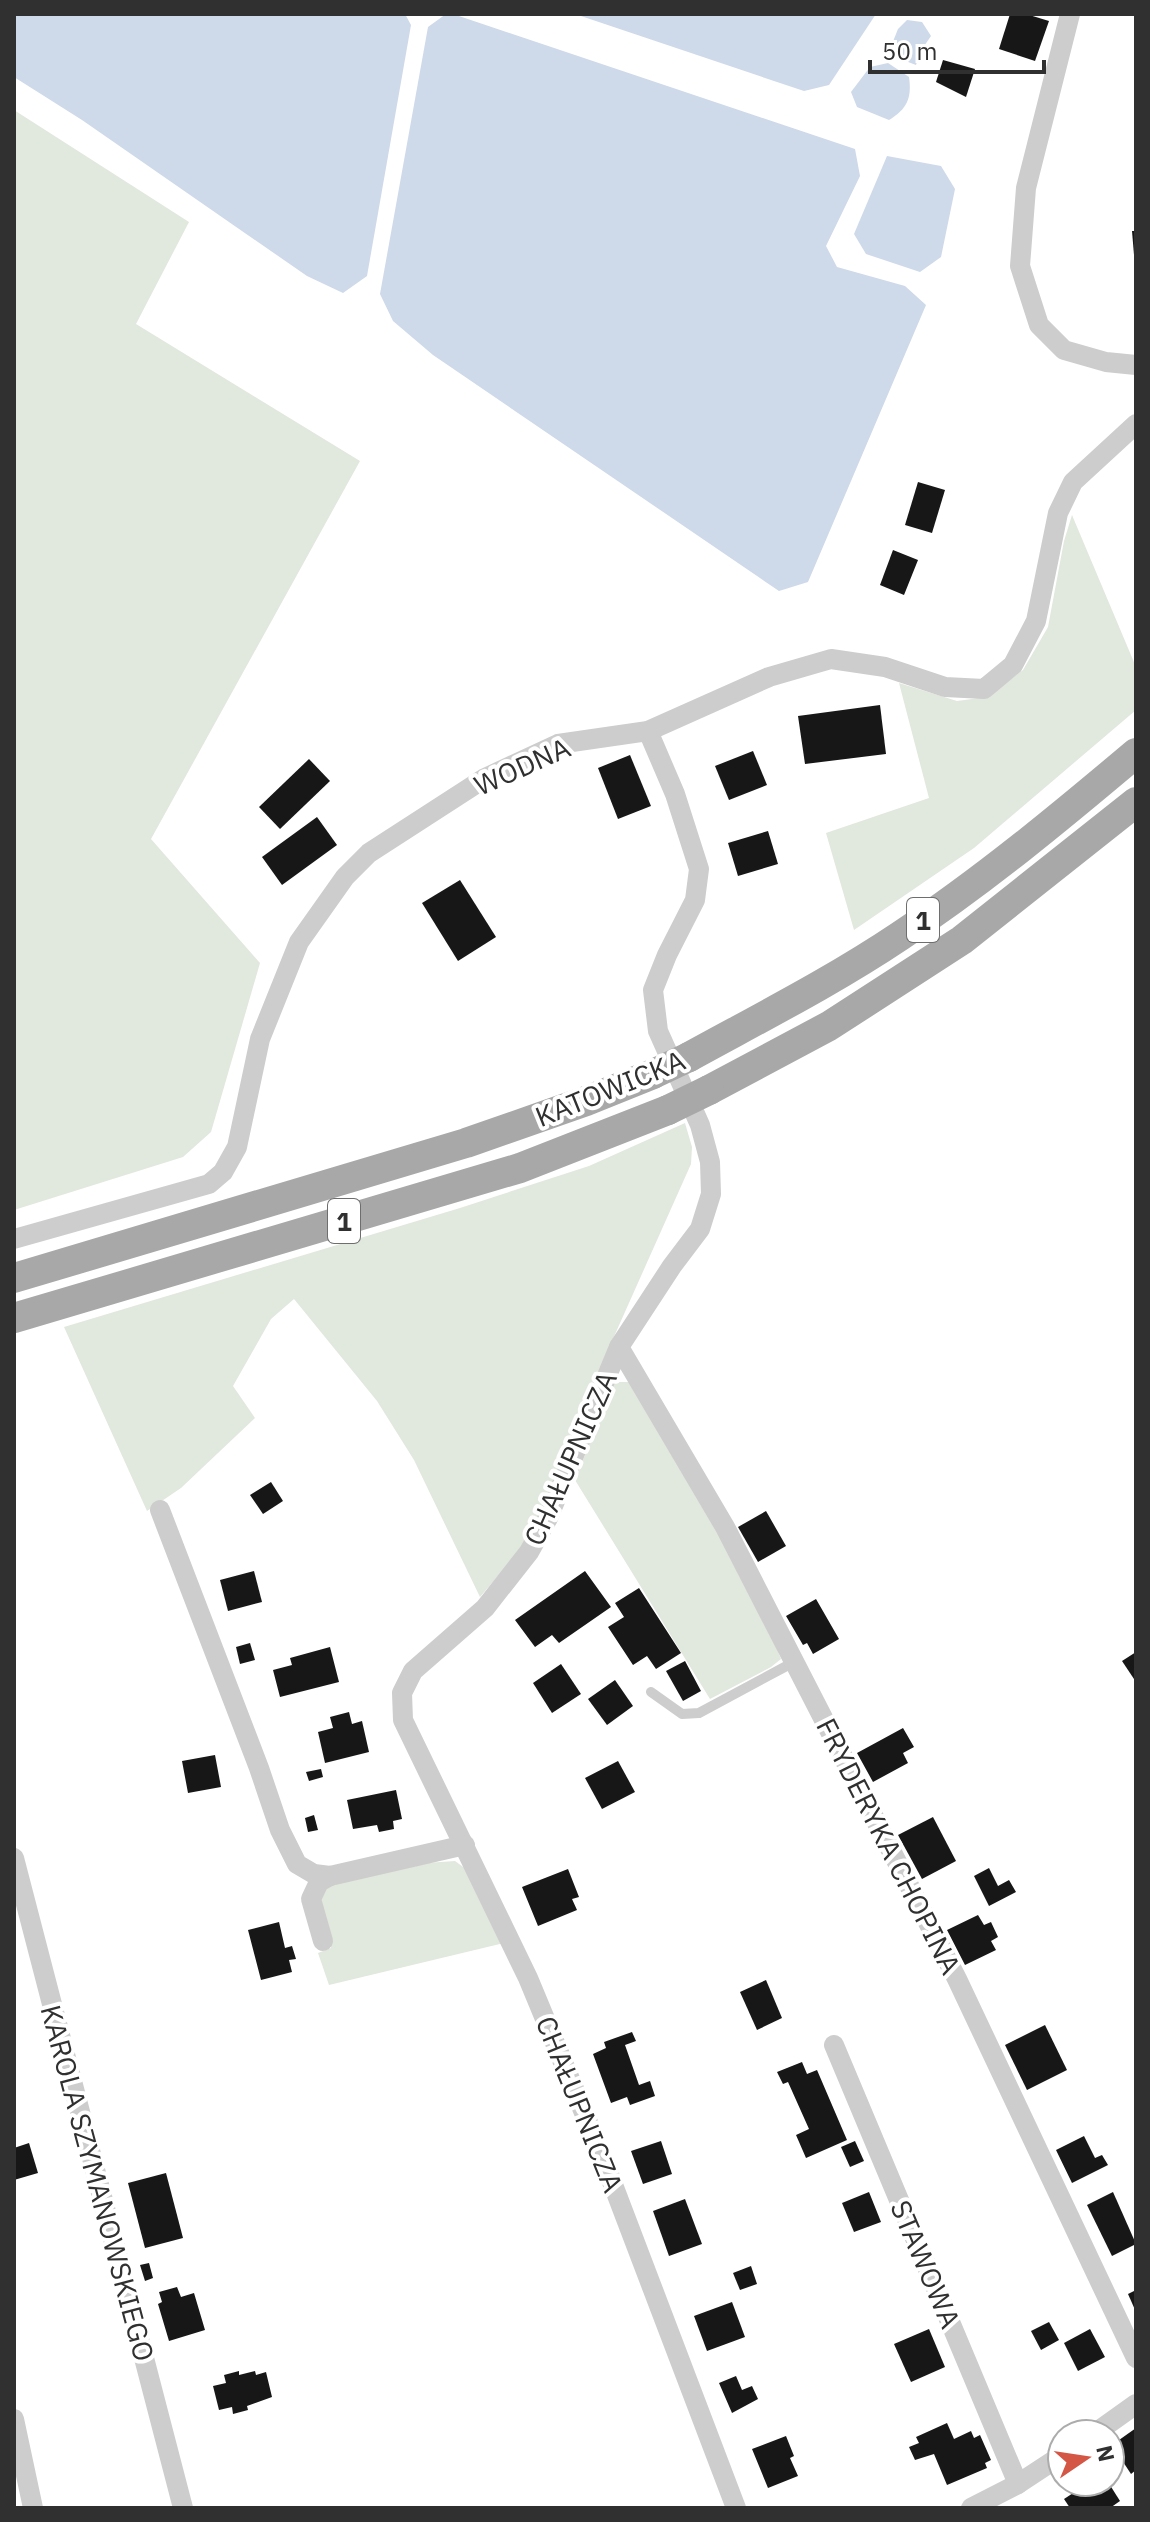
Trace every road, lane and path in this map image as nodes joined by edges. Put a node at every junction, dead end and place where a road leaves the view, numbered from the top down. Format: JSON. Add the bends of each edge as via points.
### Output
{"nodes":[{"id":1,"x":1070,"y":14,"type":"edge"},
{"id":2,"x":1136,"y":365,"type":"edge"},
{"id":3,"x":1136,"y":424,"type":"edge"},
{"id":4,"x":648,"y":731,"type":"junction"},
{"id":5,"x":1136,"y":753,"type":"edge"},
{"id":6,"x":1136,"y":802,"type":"edge"},
{"id":7,"x":14,"y":1239,"type":"edge"},
{"id":8,"x":14,"y":1278,"type":"edge"},
{"id":9,"x":14,"y":1318,"type":"edge"},
{"id":10,"x":619,"y":1347,"type":"junction"},
{"id":11,"x":160,"y":1510,"type":"dead end"},
{"id":12,"x":794,"y":1662,"type":"junction"},
{"id":13,"x":651,"y":1692,"type":"dead end"},
{"id":14,"x":465,"y":1845,"type":"junction"},
{"id":15,"x":14,"y":1858,"type":"edge"},
{"id":16,"x":297,"y":1864,"type":"junction"},
{"id":17,"x":330,"y":1876,"type":"junction"},
{"id":18,"x":311,"y":1899,"type":"junction"},
{"id":19,"x":323,"y":1941,"type":"dead end"},
{"id":20,"x":834,"y":2045,"type":"dead end"},
{"id":21,"x":1136,"y":2358,"type":"edge"},
{"id":22,"x":1136,"y":2404,"type":"edge"},
{"id":23,"x":1116,"y":2418,"type":"edge"},
{"id":24,"x":14,"y":2419,"type":"edge"},
{"id":25,"x":1046,"y":2466,"type":"edge"},
{"id":26,"x":1018,"y":2484,"type":"junction"},
{"id":27,"x":33,"y":2508,"type":"edge"},
{"id":28,"x":183,"y":2508,"type":"edge"},
{"id":29,"x":736,"y":2508,"type":"edge"},
{"id":30,"x":971,"y":2508,"type":"edge"}],
"edges":[{"from":1,"to":2,"type":"street","via":[[1026,188],[1020,266],[1039,325],[1064,350]]},
{"from":3,"to":4,"type":"street","name":"WODNA","via":[[1073,482],[1058,513],[1036,621],[1013,665],[984,689],[945,687],[885,667],[831,659],[769,677]]},
{"from":4,"to":7,"type":"street","name":"WODNA","via":[[558,744],[485,778],[369,853],[345,877],[299,942],[260,1039],[237,1147],[223,1172],[209,1184]]},
{"from":4,"to":10,"type":"street","name":"CHAŁUPNICZA","via":[[699,869],[695,900],[653,990],[658,1031],[700,1125],[710,1162],[711,1194],[700,1229]]},
{"from":5,"to":8,"type":"main road","name":"KATOWICKA","number":"1","bridge":true,"via":[[995,868],[900,936],[804,995],[653,1074],[466,1143]]},
{"from":6,"to":9,"type":"main road","name":"KATOWICKA","number":"1","bridge":true,"via":[[962,940],[829,1026],[668,1110],[520,1168]]},
{"from":10,"to":12,"type":"street","name":"FRYDERYKA CHOPINA","via":[[725,1527]]},
{"from":10,"to":14,"type":"street","name":"CHAŁUPNICZA","via":[[529,1552],[485,1608],[413,1671],[402,1693],[403,1720]]},
{"from":11,"to":16,"type":"street"},
{"from":12,"to":13,"type":"lane","via":[[699,1713],[682,1714]]},
{"from":12,"to":21,"type":"street","name":"FRYDERYKA CHOPINA","via":[[957,1979]]},
{"from":14,"to":17,"type":"street"},
{"from":14,"to":29,"type":"street","name":"CHAŁUPNICZA","via":[[528,1978],[604,2161]]},
{"from":15,"to":28,"type":"street","name":"KAROLA SZYMANOWSKIEGO"},
{"from":16,"to":17,"type":"street"},
{"from":16,"to":18,"type":"street"},
{"from":17,"to":18,"type":"street","via":[[319,1882]]},
{"from":18,"to":19,"type":"street"},
{"from":20,"to":26,"type":"street","name":"STAWOWA"},
{"from":22,"to":23,"type":"street"},
{"from":24,"to":27,"type":"street"},
{"from":25,"to":26,"type":"street"},
{"from":26,"to":30,"type":"street"}]}
